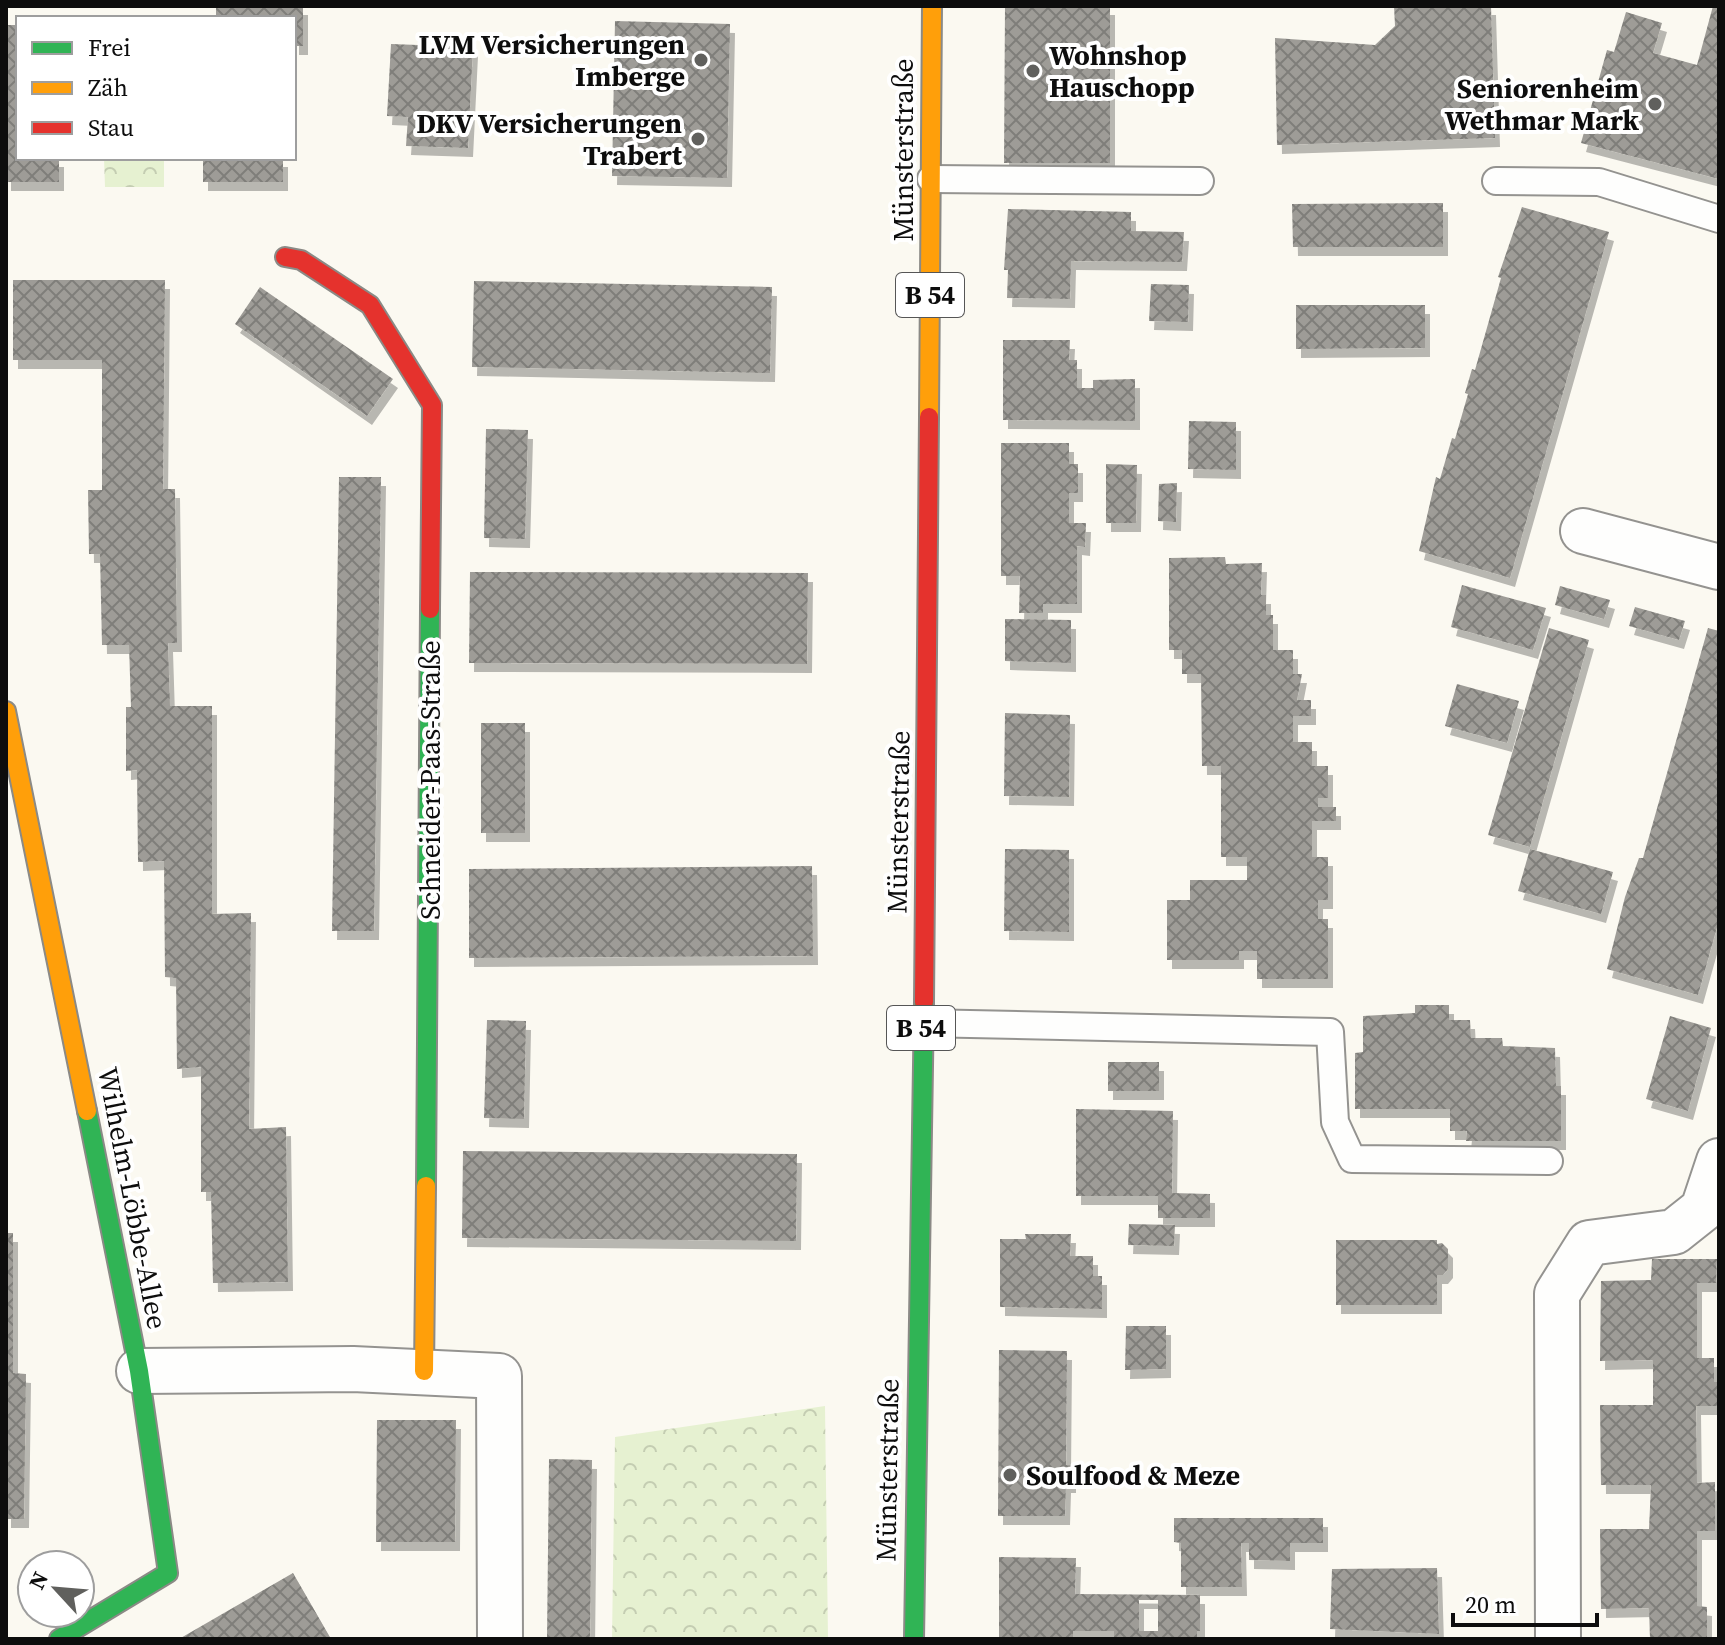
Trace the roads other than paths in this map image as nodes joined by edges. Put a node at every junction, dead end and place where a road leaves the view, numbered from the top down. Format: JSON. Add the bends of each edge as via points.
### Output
{"nodes":[{"id":1,"x":932,"y":6,"type":"edge"},
{"id":2,"x":931,"y":179,"type":"junction"},
{"id":3,"x":1200,"y":181,"type":"dead end"},
{"id":4,"x":1496,"y":181,"type":"dead end"},
{"id":5,"x":1719,"y":219,"type":"edge"},
{"id":6,"x":285,"y":257,"type":"dead end"},
{"id":7,"x":1583,"y":531,"type":"dead end"},
{"id":8,"x":1719,"y":567,"type":"edge"},
{"id":9,"x":6,"y":711,"type":"edge"},
{"id":10,"x":922,"y":1023,"type":"junction"},
{"id":11,"x":1549,"y":1161,"type":"dead end"},
{"id":12,"x":1719,"y":1161,"type":"edge"},
{"id":13,"x":139,"y":1371,"type":"junction"},
{"id":14,"x":424,"y":1371,"type":"junction"},
{"id":15,"x":59,"y":1639,"type":"edge"},
{"id":16,"x":500,"y":1639,"type":"edge"},
{"id":17,"x":914,"y":1639,"type":"edge"},
{"id":18,"x":1558,"y":1639,"type":"edge"}],
"edges":[{"from":1,"to":2,"type":"street","name":"Münsterstraße","number":"B 54"},
{"from":2,"to":3,"type":"lane"},
{"from":2,"to":10,"type":"street","name":"Münsterstraße","number":"B 54"},
{"from":4,"to":5,"type":"lane","via":[[1599,182]]},
{"from":6,"to":14,"type":"street","name":"Schneider-Paas-Straße","via":[[301,260],[370,305],[432,405]]},
{"from":7,"to":8,"type":"street"},
{"from":9,"to":13,"type":"street","name":"Wilhelm-Löbbe-Allee"},
{"from":10,"to":11,"type":"lane","via":[[1330,1032],[1335,1122],[1352,1159]]},
{"from":10,"to":17,"type":"street","name":"Münsterstraße","number":"B 54"},
{"from":12,"to":18,"type":"street","via":[[1703,1209],[1674,1232],[1589,1243],[1557,1294]]},
{"from":13,"to":14,"type":"street"},
{"from":13,"to":15,"type":"street","name":"Wilhelm-Löbbe-Allee","via":[[168,1573]]},
{"from":14,"to":16,"type":"street","via":[[499,1376]]}]}
